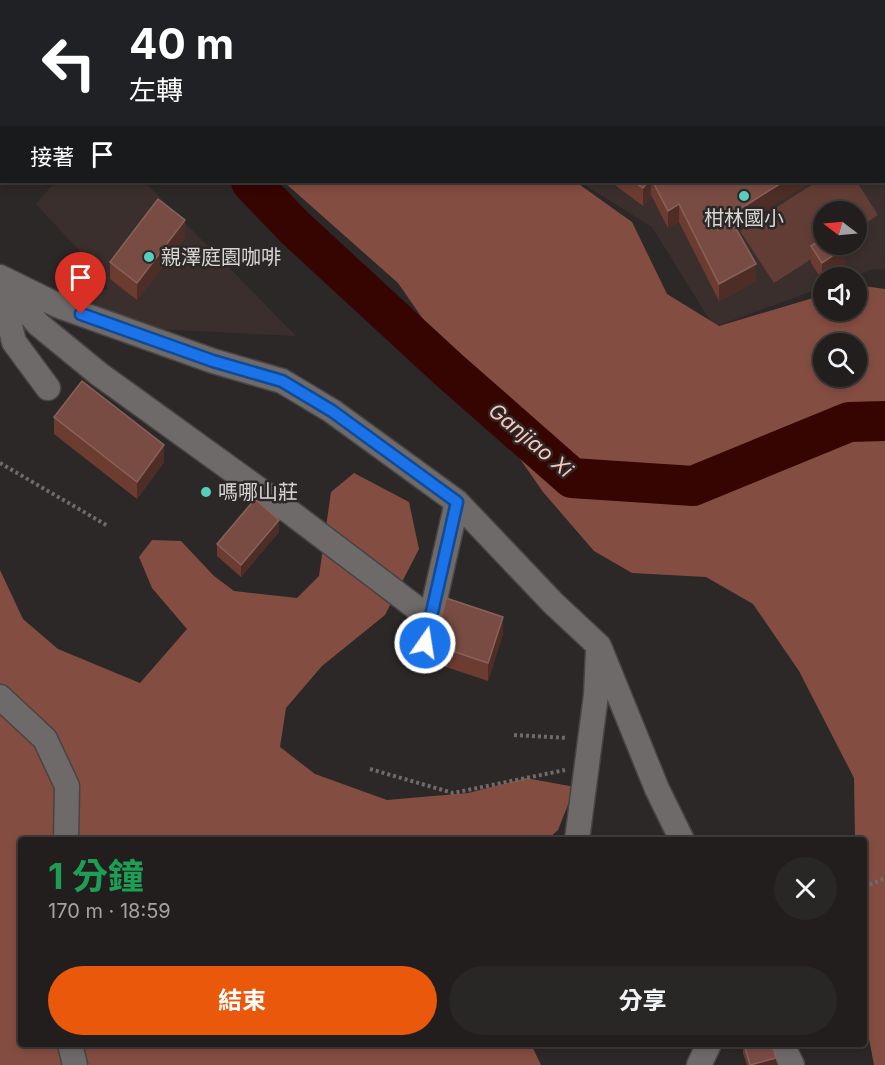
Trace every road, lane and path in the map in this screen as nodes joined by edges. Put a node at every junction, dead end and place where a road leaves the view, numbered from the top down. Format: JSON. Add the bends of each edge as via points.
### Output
{"nodes":[{"id":1,"x":0,"y":279,"type":"edge"},
{"id":2,"x":48,"y":388,"type":"dead end"},
{"id":3,"x":0,"y":463,"type":"edge"},
{"id":4,"x":457,"y":502,"type":"junction"},
{"id":5,"x":108,"y":526,"type":"dead end"},
{"id":6,"x":430,"y":619,"type":"junction"},
{"id":7,"x":425,"y":643,"type":"dead end"},
{"id":8,"x":598,"y":646,"type":"junction"},
{"id":9,"x":0,"y":698,"type":"edge"},
{"id":10,"x":514,"y":735,"type":"dead end"},
{"id":11,"x":590,"y":740,"type":"junction"},
{"id":12,"x":586,"y":766,"type":"junction"},
{"id":13,"x":370,"y":769,"type":"dead end"},
{"id":14,"x":66,"y":837,"type":"edge"},
{"id":15,"x":577,"y":837,"type":"edge"},
{"id":16,"x":681,"y":837,"type":"edge"},
{"id":17,"x":885,"y":878,"type":"edge"},
{"id":18,"x":867,"y":886,"type":"edge"},
{"id":19,"x":71,"y":1047,"type":"edge"},
{"id":20,"x":708,"y":1047,"type":"edge"},
{"id":21,"x":783,"y":1047,"type":"edge"},
{"id":22,"x":75,"y":1065,"type":"edge"},
{"id":23,"x":699,"y":1065,"type":"edge"},
{"id":24,"x":792,"y":1065,"type":"edge"}],
"edges":[{"from":1,"to":2,"type":"street","via":[[14,342]]},
{"from":1,"to":4,"type":"street","via":[[59,306],[213,361],[282,381],[332,411]]},
{"from":1,"to":6,"type":"street","via":[[38,324],[99,374]]},
{"from":3,"to":5,"type":"path"},
{"from":4,"to":6,"type":"street"},
{"from":4,"to":8,"type":"street"},
{"from":6,"to":7,"type":"street"},
{"from":8,"to":11,"type":"street"},
{"from":8,"to":16,"type":"street"},
{"from":9,"to":14,"type":"street","via":[[45,739],[66,786]]},
{"from":10,"to":11,"type":"path"},
{"from":11,"to":12,"type":"street"},
{"from":12,"to":13,"type":"path","via":[[453,793]]},
{"from":12,"to":15,"type":"street"},
{"from":17,"to":18,"type":"path"},
{"from":19,"to":22,"type":"street"},
{"from":20,"to":23,"type":"street"},
{"from":21,"to":24,"type":"street"}]}
